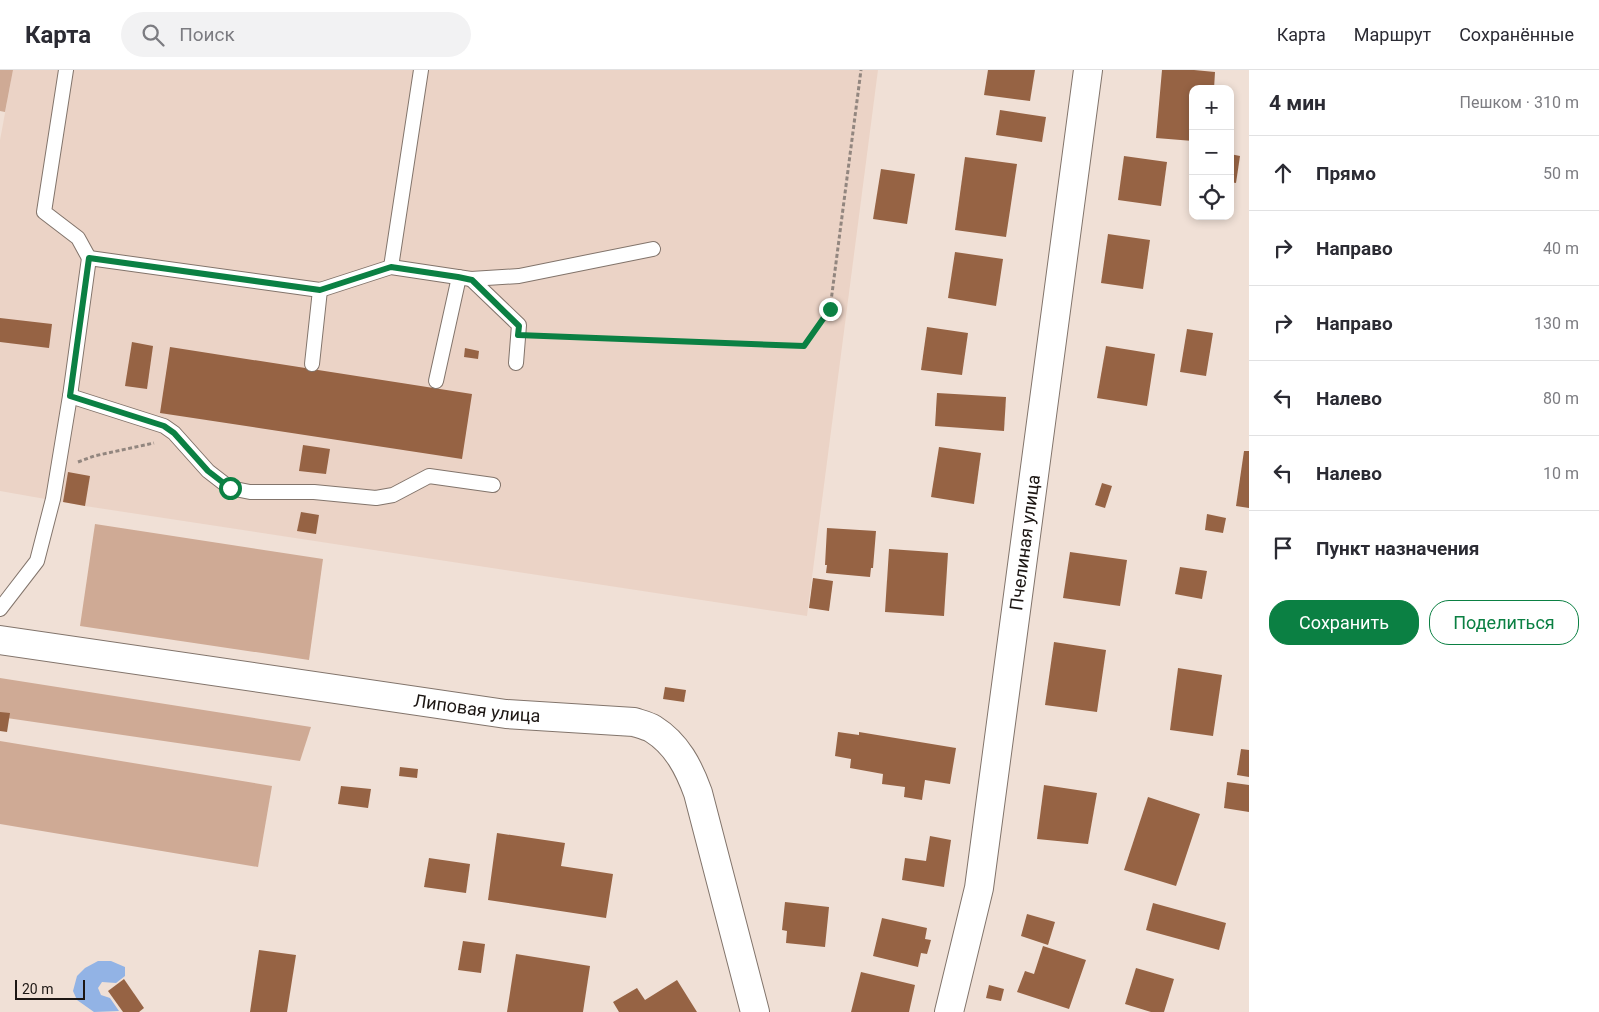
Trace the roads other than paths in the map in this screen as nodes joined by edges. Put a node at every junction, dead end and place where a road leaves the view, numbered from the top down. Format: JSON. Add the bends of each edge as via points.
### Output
{"nodes":[{"id":1,"x":66,"y":70,"type":"edge"},
{"id":2,"x":421,"y":70,"type":"edge"},
{"id":3,"x":1088,"y":70,"type":"edge"},
{"id":4,"x":653,"y":249,"type":"dead end"},
{"id":5,"x":89,"y":258,"type":"junction"},
{"id":6,"x":391,"y":267,"type":"junction"},
{"id":7,"x":465,"y":278,"type":"junction"},
{"id":8,"x":320,"y":290,"type":"junction"},
{"id":9,"x":516,"y":363,"type":"dead end"},
{"id":10,"x":312,"y":364,"type":"dead end"},
{"id":11,"x":436,"y":381,"type":"dead end"},
{"id":12,"x":70,"y":396,"type":"junction"},
{"id":13,"x":493,"y":485,"type":"dead end"},
{"id":14,"x":0,"y":609,"type":"edge"},
{"id":15,"x":0,"y":640,"type":"edge"},
{"id":16,"x":755,"y":1012,"type":"edge"},
{"id":17,"x":949,"y":1012,"type":"edge"}],
"edges":[{"from":1,"to":5,"type":"lane","via":[[44,212],[78,238]]},
{"from":2,"to":6,"type":"lane"},
{"from":3,"to":17,"type":"street","name":"Пчелиная улица","via":[[979,888]]},
{"from":4,"to":7,"type":"lane","via":[[519,276]]},
{"from":5,"to":8,"type":"lane"},
{"from":5,"to":12,"type":"lane"},
{"from":6,"to":7,"type":"lane"},
{"from":6,"to":8,"type":"lane"},
{"from":7,"to":9,"type":"lane","via":[[519,326]]},
{"from":7,"to":11,"type":"lane"},
{"from":8,"to":10,"type":"lane"},
{"from":12,"to":13,"type":"lane","via":[[164,426],[208,471],[230,488],[250,492],[314,492],[376,498],[393,495],[429,476]]},
{"from":12,"to":14,"type":"lane","via":[[53,500],[36,561]]},
{"from":15,"to":16,"type":"street","name":"Липовая улица","via":[[506,714],[634,722],[652,728],[674,748],[691,773]]}]}
